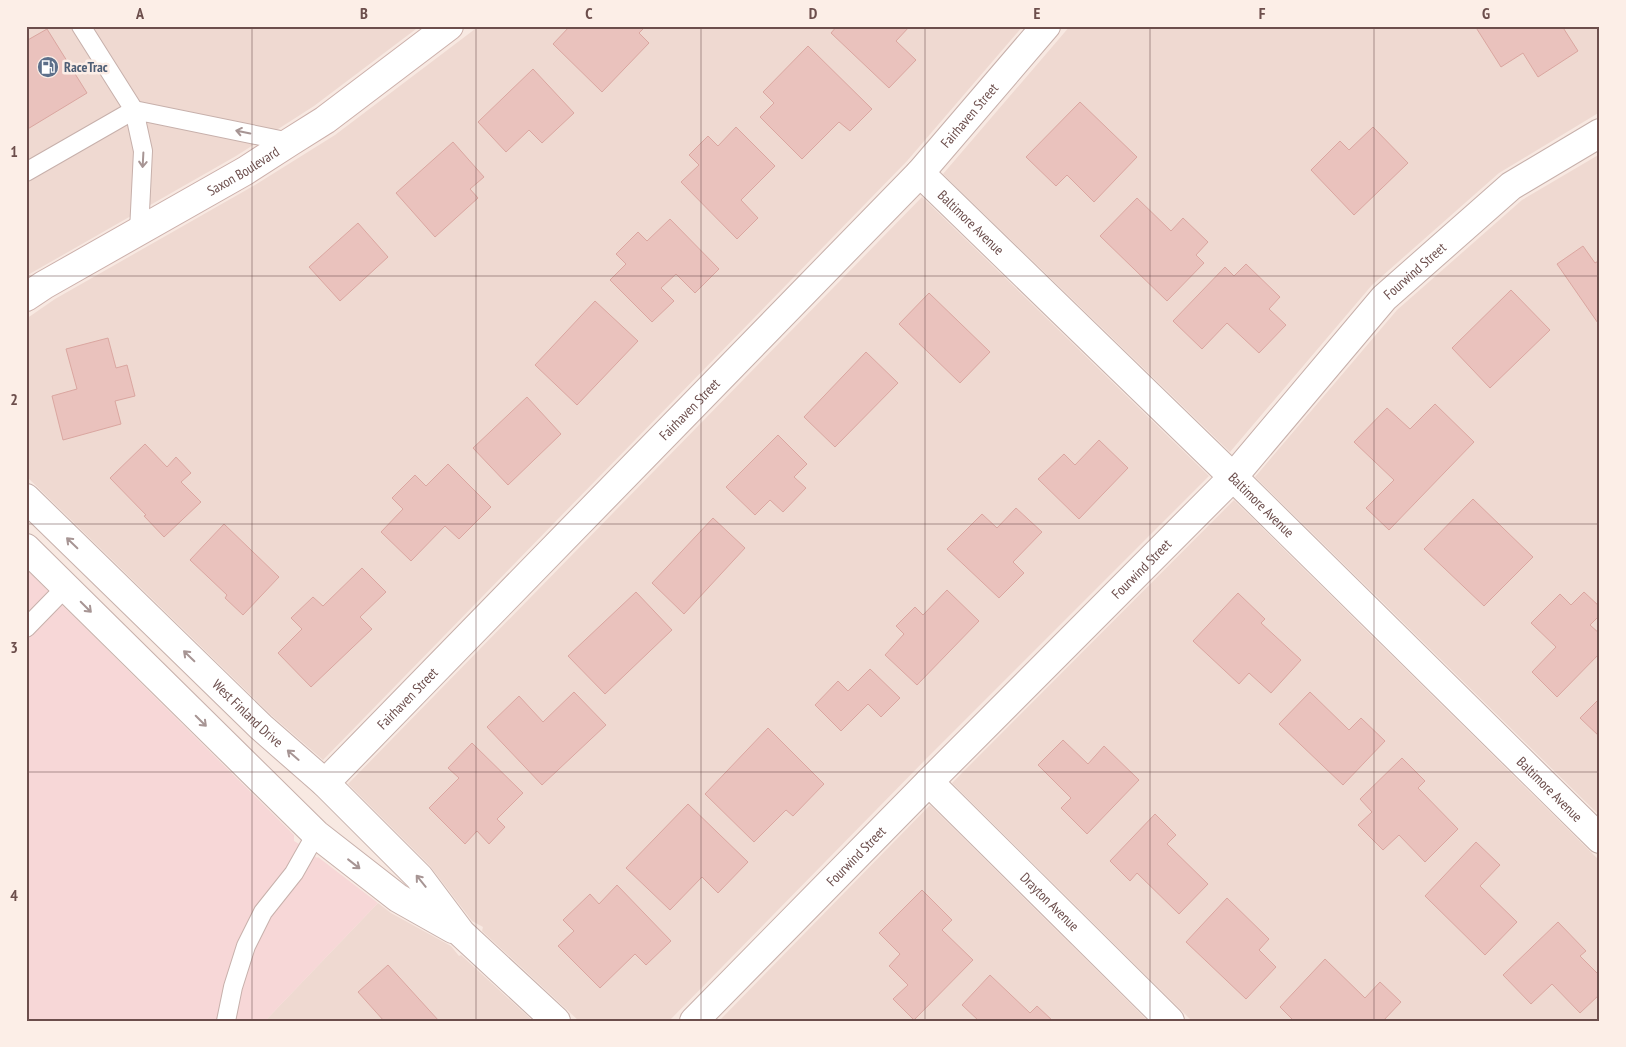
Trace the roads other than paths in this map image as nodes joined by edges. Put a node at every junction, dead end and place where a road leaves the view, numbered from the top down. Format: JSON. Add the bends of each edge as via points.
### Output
{"nodes":[{"id":1,"x":80,"y":26,"type":"edge"},
{"id":2,"x":449,"y":26,"type":"edge"},
{"id":3,"x":1046,"y":26,"type":"edge"},
{"id":4,"x":134,"y":110,"type":"junction"},
{"id":5,"x":1600,"y":133,"type":"edge"},
{"id":6,"x":290,"y":142,"type":"junction"},
{"id":7,"x":26,"y":172,"type":"edge"},
{"id":8,"x":920,"y":173,"type":"junction"},
{"id":9,"x":139,"y":231,"type":"junction"},
{"id":10,"x":26,"y":297,"type":"edge"},
{"id":11,"x":1233,"y":477,"type":"junction"},
{"id":12,"x":26,"y":498,"type":"edge"},
{"id":13,"x":26,"y":548,"type":"edge"},
{"id":14,"x":66,"y":587,"type":"junction"},
{"id":15,"x":26,"y":628,"type":"edge"},
{"id":16,"x":929,"y":782,"type":"junction"},
{"id":17,"x":325,"y":783,"type":"junction"},
{"id":18,"x":316,"y":834,"type":"junction"},
{"id":19,"x":1600,"y":839,"type":"edge"},
{"id":20,"x":461,"y":933,"type":"junction"},
{"id":21,"x":226,"y":1021,"type":"edge"},
{"id":22,"x":556,"y":1021,"type":"edge"},
{"id":23,"x":694,"y":1021,"type":"edge"},
{"id":24,"x":1170,"y":1021,"type":"edge"}],
"edges":[{"from":1,"to":4,"type":"lane"},
{"from":2,"to":6,"type":"street","name":"Saxon Boulevard","via":[[325,120]]},
{"from":3,"to":8,"type":"street","name":"Fairhaven Street"},
{"from":6,"to":4,"type":"lane","one_way":true},
{"from":4,"to":7,"type":"lane"},
{"from":4,"to":9,"type":"lane","one_way":true,"via":[[143,152]]},
{"from":5,"to":11,"type":"street","name":"Fourwind Street","via":[[1511,186],[1384,298]]},
{"from":6,"to":9,"type":"street","name":"Saxon Boulevard","via":[[246,171]]},
{"from":8,"to":11,"type":"street","name":"Baltimore Avenue"},
{"from":8,"to":17,"type":"street","name":"Fairhaven Street"},
{"from":9,"to":10,"type":"street","name":"Saxon Boulevard"},
{"from":11,"to":16,"type":"street","name":"Fourwind Street"},
{"from":11,"to":19,"type":"street","name":"Baltimore Avenue"},
{"from":17,"to":12,"type":"street","name":"West Finland Drive","one_way":true,"via":[[261,727]]},
{"from":13,"to":14,"type":"street","name":"West Finland Drive"},
{"from":14,"to":15,"type":"lane"},
{"from":14,"to":18,"type":"street","name":"West Finland Drive","one_way":true},
{"from":16,"to":23,"type":"street","name":"Fourwind Street"},
{"from":16,"to":24,"type":"street","name":"Drayton Avenue"},
{"from":17,"to":18,"type":"street","via":[[327,810]]},
{"from":20,"to":17,"type":"street","name":"West Finland Drive","one_way":true,"via":[[419,877]]},
{"from":18,"to":20,"type":"street","name":"West Finland Drive","one_way":true,"via":[[398,898]]},
{"from":18,"to":21,"type":"lane","via":[[294,873],[263,912],[246,946]]},
{"from":20,"to":22,"type":"street","name":"West Finland Drive"}]}
